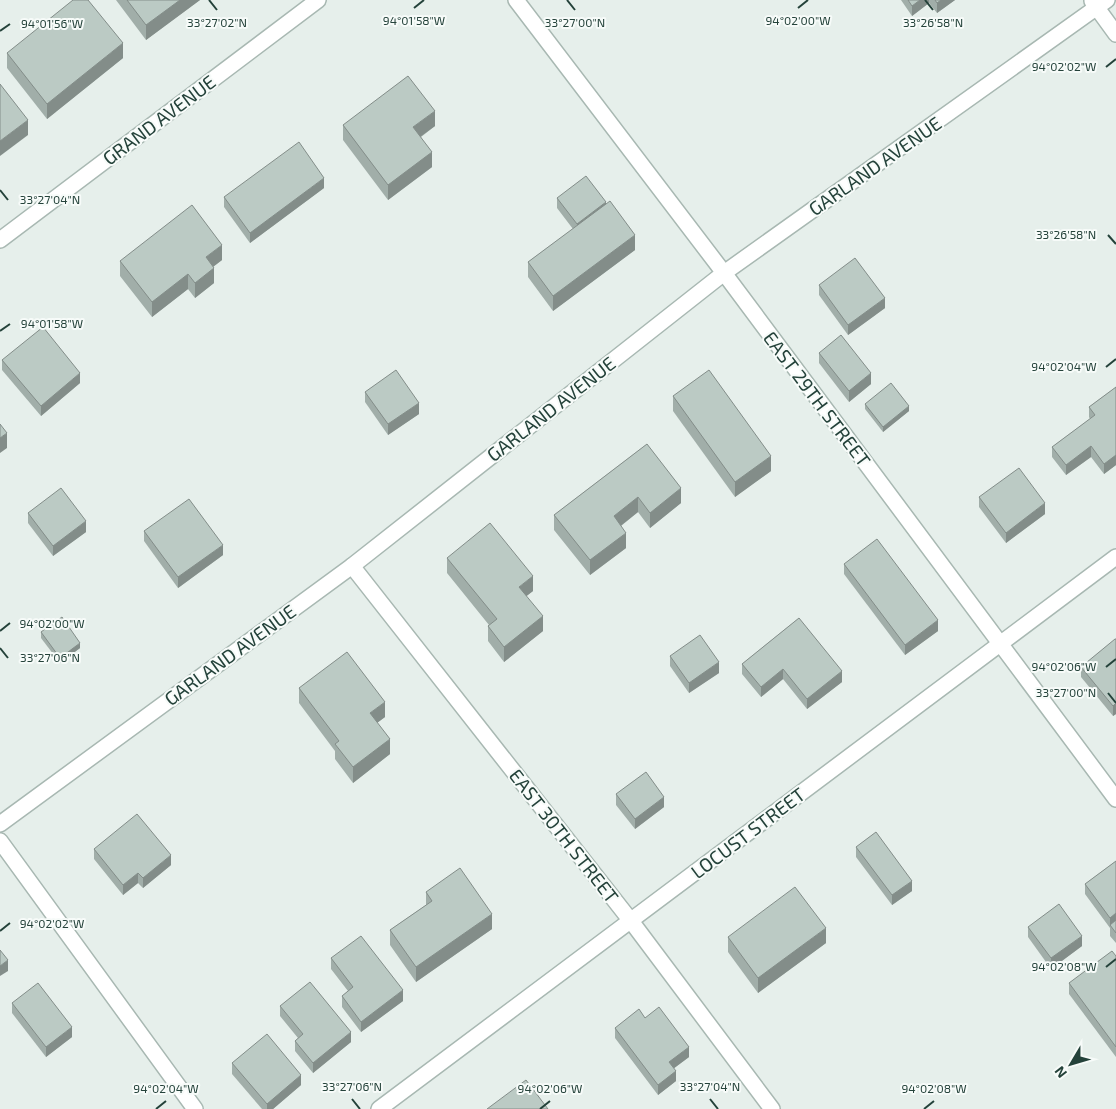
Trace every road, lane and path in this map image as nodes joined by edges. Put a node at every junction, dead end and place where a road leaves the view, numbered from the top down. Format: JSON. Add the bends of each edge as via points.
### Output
{"nodes":[{"id":1,"x":318,"y":0,"type":"edge"},
{"id":2,"x":516,"y":0,"type":"edge"},
{"id":3,"x":1098,"y":2,"type":"edge"},
{"id":4,"x":1116,"y":34,"type":"edge"},
{"id":5,"x":0,"y":240,"type":"edge"},
{"id":6,"x":724,"y":273,"type":"junction"},
{"id":7,"x":1116,"y":557,"type":"edge"},
{"id":8,"x":352,"y":566,"type":"junction"},
{"id":9,"x":999,"y":645,"type":"junction"},
{"id":10,"x":1116,"y":799,"type":"edge"},
{"id":11,"x":0,"y":824,"type":"edge"},
{"id":12,"x":0,"y":841,"type":"edge"},
{"id":13,"x":631,"y":921,"type":"junction"},
{"id":14,"x":195,"y":1109,"type":"edge"},
{"id":15,"x":379,"y":1109,"type":"edge"},
{"id":16,"x":772,"y":1109,"type":"edge"}],
"edges":[{"from":1,"to":5,"type":"street","name":"GRAND AVENUE"},
{"from":2,"to":6,"type":"street","name":"EAST 29TH STREET"},
{"from":3,"to":4,"type":"street"},
{"from":3,"to":6,"type":"street","name":"GARLAND AVENUE"},
{"from":6,"to":8,"type":"street","name":"GARLAND AVENUE"},
{"from":6,"to":9,"type":"street","name":"EAST 29TH STREET"},
{"from":7,"to":9,"type":"street","name":"LOCUST STREET"},
{"from":8,"to":11,"type":"street","name":"GARLAND AVENUE"},
{"from":8,"to":13,"type":"street","name":"EAST 30TH STREET"},
{"from":9,"to":10,"type":"street","name":"EAST 29TH STREET"},
{"from":9,"to":13,"type":"street","name":"LOCUST STREET"},
{"from":12,"to":14,"type":"street"},
{"from":13,"to":15,"type":"street","name":"LOCUST STREET"},
{"from":13,"to":16,"type":"street","name":"EAST 30TH STREET"}]}
